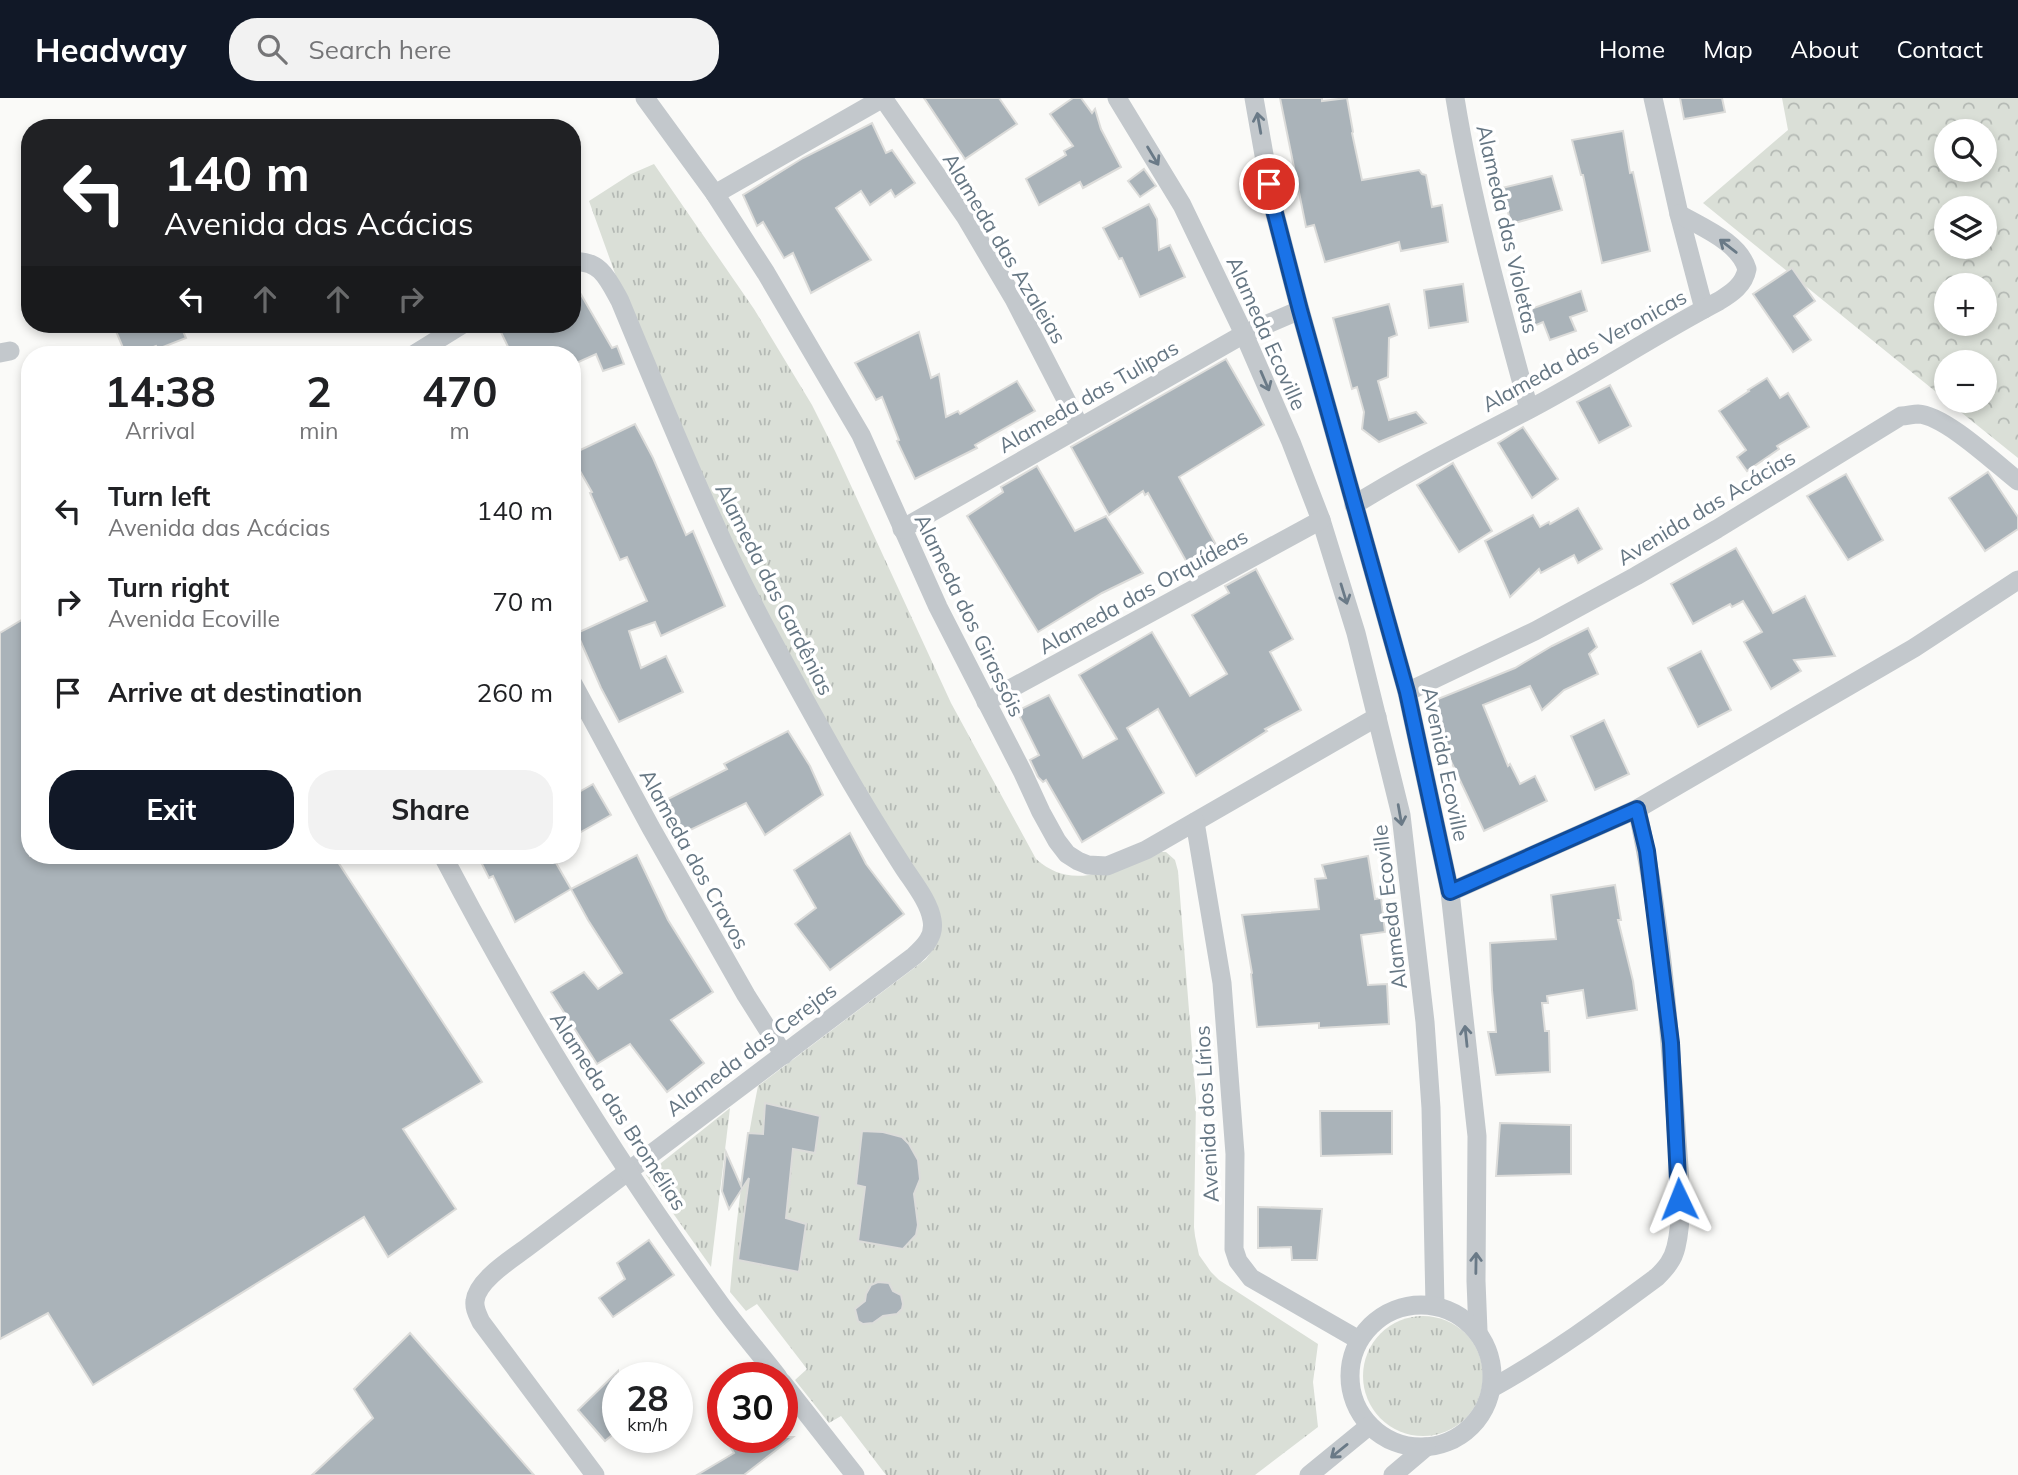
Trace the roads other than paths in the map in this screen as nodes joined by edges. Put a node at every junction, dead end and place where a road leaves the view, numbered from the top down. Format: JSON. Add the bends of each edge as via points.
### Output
{"nodes":[{"id":1,"x":645,"y":98,"type":"edge"},
{"id":2,"x":883,"y":98,"type":"edge"},
{"id":3,"x":1117,"y":98,"type":"edge"},
{"id":4,"x":1254,"y":98,"type":"edge"},
{"id":5,"x":1455,"y":98,"type":"edge"},
{"id":6,"x":1653,"y":98,"type":"edge"},
{"id":7,"x":715,"y":194,"type":"junction"},
{"id":8,"x":1679,"y":214,"type":"junction"},
{"id":9,"x":581,"y":261,"type":"edge"},
{"id":10,"x":1704,"y":309,"type":"junction"},
{"id":11,"x":1300,"y":310,"type":"junction"},
{"id":12,"x":450,"y":333,"type":"edge"},
{"id":13,"x":1244,"y":334,"type":"junction"},
{"id":14,"x":431,"y":346,"type":"edge"},
{"id":15,"x":1529,"y":409,"type":"junction"},
{"id":16,"x":1080,"y":427,"type":"junction"},
{"id":17,"x":2018,"y":481,"type":"edge"},
{"id":18,"x":1354,"y":505,"type":"junction"},
{"id":19,"x":1321,"y":520,"type":"junction"},
{"id":20,"x":902,"y":529,"type":"junction"},
{"id":21,"x":2018,"y":580,"type":"edge"},
{"id":22,"x":1407,"y":692,"type":"junction"},
{"id":23,"x":581,"y":700,"type":"edge"},
{"id":24,"x":986,"y":702,"type":"junction"},
{"id":25,"x":1377,"y":717,"type":"junction"},
{"id":26,"x":1637,"y":809,"type":"junction"},
{"id":27,"x":1195,"y":822,"type":"junction"},
{"id":28,"x":447,"y":864,"type":"edge"},
{"id":29,"x":1450,"y":892,"type":"junction"},
{"id":30,"x":932,"y":933,"type":"joint"},
{"id":31,"x":784,"y":1055,"type":"junction"},
{"id":32,"x":628,"y":1171,"type":"junction"},
{"id":33,"x":1435,"y":1306,"type":"junction"},
{"id":34,"x":1478,"y":1331,"type":"junction"},
{"id":35,"x":1359,"y":1340,"type":"junction"},
{"id":36,"x":766,"y":1362,"type":"edge"},
{"id":37,"x":1492,"y":1388,"type":"junction"},
{"id":38,"x":798,"y":1402,"type":"edge"},
{"id":39,"x":1369,"y":1426,"type":"junction"},
{"id":40,"x":1426,"y":1447,"type":"junction"},
{"id":41,"x":595,"y":1475,"type":"edge"},
{"id":42,"x":855,"y":1475,"type":"edge"},
{"id":43,"x":1309,"y":1475,"type":"edge"},
{"id":44,"x":1394,"y":1475,"type":"edge"}],
"edges":[{"from":1,"to":7,"type":"street","name":"Alameda dos Girassóis"},
{"from":2,"to":7,"type":"street"},
{"from":2,"to":16,"type":"street","name":"Alameda das Azaleias","via":[[965,216]]},
{"from":3,"to":13,"type":"street","name":"Alameda Ecoville","one_way":true,"via":[[1182,205]]},
{"from":11,"to":4,"type":"street","name":"Avenida Ecoville","one_way":true,"via":[[1273,206]]},
{"from":5,"to":15,"type":"street","name":"Alameda das Violetas","via":[[1465,158]]},
{"from":6,"to":8,"type":"street"},
{"from":7,"to":20,"type":"street","name":"Alameda dos Girassóis","via":[[861,435]]},
{"from":8,"to":10,"type":"street"},
{"from":10,"to":8,"type":"street","name":"Alameda das Veronicas","one_way":true,"via":[[1736,289],[1747,269],[1728,244]]},
{"from":9,"to":30,"type":"street","name":"Alameda das Gardênias","via":[[598,268],[620,301],[723,542],[832,749],[928,908]]},
{"from":10,"to":15,"type":"street","name":"Alameda das Veronicas"},
{"from":11,"to":13,"type":"street","name":"Alameda das Tulipas"},
{"from":11,"to":18,"type":"street","name":"Avenida Ecoville"},
{"from":12,"to":14,"type":"street"},
{"from":13,"to":16,"type":"street","name":"Alameda das Tulipas"},
{"from":13,"to":19,"type":"street","name":"Alameda Ecoville","one_way":true},
{"from":15,"to":18,"type":"street","name":"Alameda das Veronicas"},
{"from":16,"to":20,"type":"street","name":"Alameda das Tulipas"},
{"from":17,"to":22,"type":"street","name":"Avenida das Acácias","via":[[1932,418],[1901,416],[1636,576]]},
{"from":18,"to":22,"type":"street","name":"Avenida Ecoville"},
{"from":19,"to":24,"type":"street","name":"Alameda das Orquídeas"},
{"from":19,"to":25,"type":"street","name":"Alameda Ecoville","one_way":true},
{"from":20,"to":24,"type":"street","name":"Alameda dos Girassóis"},
{"from":21,"to":26,"type":"street","via":[[1883,667]]},
{"from":22,"to":29,"type":"street","name":"Avenida Ecoville"},
{"from":23,"to":31,"type":"street","name":"Alameda dos Cravos"},
{"from":24,"to":27,"type":"street","name":"Alameda dos Girassóis","via":[[1051,829],[1067,854],[1078,861],[1107,866]]},
{"from":25,"to":27,"type":"street","name":"Alameda dos Girassóis"},
{"from":25,"to":33,"type":"street","name":"Alameda Ecoville","one_way":true,"via":[[1401,815],[1426,1022]]},
{"from":26,"to":29,"type":"street"},
{"from":26,"to":37,"type":"street","via":[[1647,851],[1671,1043],[1679,1174],[1676,1248],[1657,1277],[1563,1345]]},
{"from":27,"to":35,"type":"street","name":"Avenida dos Lírios","via":[[1222,983],[1235,1154],[1234,1249],[1251,1278]]},
{"from":28,"to":32,"type":"street","name":"Alameda das Bromélias","via":[[536,1023]]},
{"from":34,"to":29,"type":"street","name":"Avenida Ecoville","one_way":true,"via":[[1477,1136]]},
{"from":30,"to":31,"type":"street","name":"Alameda das Cerejas","via":[[914,956]]},
{"from":31,"to":32,"type":"street","name":"Alameda das Cerejas"},
{"from":32,"to":36,"type":"street","name":"Alameda das Bromélias","via":[[716,1300]]},
{"from":32,"to":41,"type":"street","name":"Alameda das Cerejas","via":[[497,1271],[475,1299],[481,1322]]},
{"from":33,"to":34,"type":"street","via":[[1463,1317]]},
{"from":33,"to":35,"type":"street","via":[[1394,1309],[1374,1322]]},
{"from":34,"to":37,"type":"street","via":[[1493,1368]]},
{"from":35,"to":39,"type":"street","via":[[1350,1363],[1350,1387]]},
{"from":37,"to":40,"type":"street","via":[[1484,1410],[1469,1429],[1449,1442]]},
{"from":38,"to":42,"type":"street"},
{"from":39,"to":40,"type":"street","via":[[1386,1439]]},
{"from":39,"to":43,"type":"street","one_way":true},
{"from":40,"to":44,"type":"street"}]}
